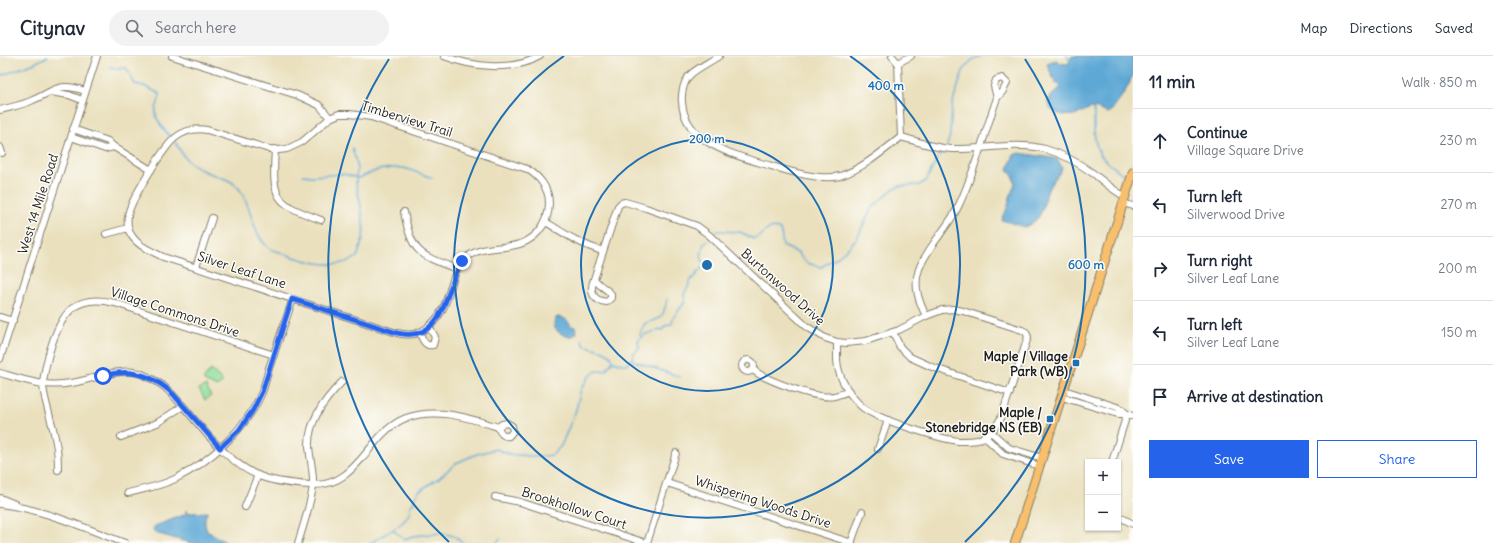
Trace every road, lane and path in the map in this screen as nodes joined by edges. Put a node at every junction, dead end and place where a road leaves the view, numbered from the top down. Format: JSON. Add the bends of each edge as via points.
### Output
{"nodes":[{"id":1,"x":96,"y":56,"type":"edge"},
{"id":2,"x":172,"y":56,"type":"edge"},
{"id":3,"x":444,"y":56,"type":"edge"},
{"id":4,"x":540,"y":56,"type":"edge"},
{"id":5,"x":719,"y":56,"type":"edge"},
{"id":6,"x":892,"y":56,"type":"edge"},
{"id":7,"x":911,"y":56,"type":"edge"},
{"id":8,"x":898,"y":63,"type":"junction"},
{"id":9,"x":85,"y":91,"type":"junction"},
{"id":10,"x":50,"y":92,"type":"junction"},
{"id":11,"x":997,"y":98,"type":"dead end"},
{"id":12,"x":82,"y":100,"type":"junction"},
{"id":13,"x":0,"y":110,"type":"edge"},
{"id":14,"x":330,"y":118,"type":"junction"},
{"id":15,"x":74,"y":129,"type":"junction"},
{"id":16,"x":71,"y":137,"type":"junction"},
{"id":17,"x":901,"y":137,"type":"junction"},
{"id":18,"x":114,"y":146,"type":"junction"},
{"id":19,"x":980,"y":148,"type":"junction"},
{"id":20,"x":275,"y":150,"type":"junction"},
{"id":21,"x":151,"y":170,"type":"junction"},
{"id":22,"x":1133,"y":172,"type":"edge"},
{"id":23,"x":1127,"y":198,"type":"edge"},
{"id":24,"x":1133,"y":206,"type":"edge"},
{"id":25,"x":404,"y":212,"type":"dead end"},
{"id":26,"x":212,"y":218,"type":"dead end"},
{"id":27,"x":321,"y":220,"type":"dead end"},
{"id":28,"x":546,"y":222,"type":"junction"},
{"id":29,"x":128,"y":228,"type":"junction"},
{"id":30,"x":106,"y":234,"type":"dead end"},
{"id":31,"x":603,"y":251,"type":"junction"},
{"id":32,"x":196,"y":267,"type":"junction"},
{"id":33,"x":457,"y":269,"type":"junction"},
{"id":34,"x":594,"y":279,"type":"dead end"},
{"id":35,"x":292,"y":299,"type":"junction"},
{"id":36,"x":926,"y":316,"type":"junction"},
{"id":37,"x":0,"y":317,"type":"edge"},
{"id":38,"x":13,"y":321,"type":"junction"},
{"id":39,"x":429,"y":326,"type":"junction"},
{"id":40,"x":419,"y":332,"type":"junction"},
{"id":41,"x":893,"y":332,"type":"junction"},
{"id":42,"x":837,"y":342,"type":"junction"},
{"id":43,"x":274,"y":355,"type":"junction"},
{"id":44,"x":0,"y":359,"type":"edge"},
{"id":45,"x":753,"y":370,"type":"dead end"},
{"id":46,"x":0,"y":372,"type":"edge"},
{"id":47,"x":342,"y":382,"type":"dead end"},
{"id":48,"x":43,"y":384,"type":"junction"},
{"id":49,"x":849,"y":391,"type":"junction"},
{"id":50,"x":1010,"y":393,"type":"junction"},
{"id":51,"x":1063,"y":393,"type":"junction"},
{"id":52,"x":183,"y":406,"type":"junction"},
{"id":53,"x":1130,"y":415,"type":"edge"},
{"id":54,"x":888,"y":420,"type":"junction"},
{"id":55,"x":498,"y":427,"type":"dead end"},
{"id":56,"x":991,"y":432,"type":"junction"},
{"id":57,"x":984,"y":436,"type":"junction"},
{"id":58,"x":121,"y":437,"type":"dead end"},
{"id":59,"x":220,"y":448,"type":"junction"},
{"id":60,"x":878,"y":449,"type":"dead end"},
{"id":61,"x":676,"y":453,"type":"dead end"},
{"id":62,"x":1042,"y":458,"type":"junction"},
{"id":63,"x":1113,"y":459,"type":"edge"},
{"id":64,"x":1039,"y":466,"type":"junction"},
{"id":65,"x":58,"y":470,"type":"dead end"},
{"id":66,"x":258,"y":475,"type":"junction"},
{"id":67,"x":667,"y":483,"type":"junction"},
{"id":68,"x":313,"y":485,"type":"junction"},
{"id":69,"x":128,"y":493,"type":"dead end"},
{"id":70,"x":495,"y":497,"type":"dead end"},
{"id":71,"x":0,"y":498,"type":"edge"},
{"id":72,"x":0,"y":504,"type":"edge"},
{"id":73,"x":20,"y":507,"type":"junction"},
{"id":74,"x":245,"y":507,"type":"dead end"},
{"id":75,"x":862,"y":512,"type":"dead end"},
{"id":76,"x":1121,"y":518,"type":"edge"},
{"id":77,"x":1133,"y":524,"type":"edge"},
{"id":78,"x":126,"y":543,"type":"edge"},
{"id":79,"x":298,"y":543,"type":"edge"},
{"id":80,"x":646,"y":543,"type":"edge"},
{"id":81,"x":852,"y":543,"type":"edge"},
{"id":82,"x":1015,"y":543,"type":"edge"}],
"edges":[{"from":1,"to":9,"type":"street","name":"West 14 Mile Road"},
{"from":2,"to":14,"type":"street","via":[[297,95],[319,105]]},
{"from":3,"to":4,"type":"street","via":[[492,66],[516,65]]},
{"from":5,"to":17,"type":"street","via":[[690,75],[681,98],[686,122],[697,134],[718,148],[801,175],[839,176],[860,166]]},
{"from":6,"to":8,"type":"street"},
{"from":7,"to":8,"type":"street"},
{"from":8,"to":17,"type":"street"},
{"from":9,"to":10,"type":"street","via":[[68,86],[55,88]]},
{"from":9,"to":12,"type":"street","name":"West 14 Mile Road"},
{"from":10,"to":12,"type":"street"},
{"from":10,"to":13,"type":"street","via":[[32,101]]},
{"from":11,"to":19,"type":"street"},
{"from":12,"to":15,"type":"street","name":"West 14 Mile Road"},
{"from":14,"to":20,"type":"street","name":"Timberview Trail","via":[[302,142],[287,149]]},
{"from":14,"to":28,"type":"street","name":"Timberview Trail","via":[[339,114],[350,114],[371,118],[527,169],[540,180],[548,194]]},
{"from":15,"to":16,"type":"street","name":"West 14 Mile Road"},
{"from":15,"to":18,"type":"street","via":[[108,140]]},
{"from":16,"to":18,"type":"street","via":[[105,148]]},
{"from":16,"to":38,"type":"street","name":"West 14 Mile Road"},
{"from":17,"to":19,"type":"street","via":[[950,149]]},
{"from":18,"to":21,"type":"street"},
{"from":19,"to":23,"type":"street","via":[[1044,148],[1072,159]]},
{"from":19,"to":36,"type":"street","via":[[957,209],[929,250],[919,270],[918,300]]},
{"from":20,"to":21,"type":"street","name":"Timberview Trail","via":[[207,130],[186,131],[175,138]]},
{"from":20,"to":27,"type":"street","via":[[274,185],[280,199],[287,206]]},
{"from":21,"to":29,"type":"street","via":[[134,199],[128,215]]},
{"from":22,"to":23,"type":"main road"},
{"from":23,"to":24,"type":"street"},
{"from":23,"to":51,"type":"main road"},
{"from":25,"to":33,"type":"street","via":[[411,241],[421,254]]},
{"from":26,"to":32,"type":"street"},
{"from":28,"to":31,"type":"street","via":[[575,241]]},
{"from":28,"to":33,"type":"street","name":"Silver Leaf Lane","via":[[537,235],[529,240],[513,246],[482,249],[469,255]]},
{"from":29,"to":30,"type":"street"},
{"from":29,"to":32,"type":"street","name":"Silver Leaf Lane","via":[[139,245],[163,257]]},
{"from":31,"to":34,"type":"street"},
{"from":31,"to":42,"type":"street","name":"Burtonwood Drive","via":[[618,206],[623,202],[697,226],[806,326]]},
{"from":32,"to":35,"type":"street","name":"Silver Leaf Lane"},
{"from":33,"to":39,"type":"street","name":"Silver Leaf Lane","via":[[442,311]]},
{"from":35,"to":40,"type":"street","name":"Silver Leaf Lane","via":[[397,333],[413,335]]},
{"from":35,"to":43,"type":"street"},
{"from":36,"to":41,"type":"street","name":"Burtonwood Drive"},
{"from":36,"to":50,"type":"street","name":"Burtonwood Drive","via":[[952,309],[1026,332],[1027,342]]},
{"from":37,"to":38,"type":"street"},
{"from":38,"to":44,"type":"street","name":"West 14 Mile Road"},
{"from":39,"to":40,"type":"street","name":"Silver Leaf Lane"},
{"from":39,"to":40,"type":"street","via":[[435,336],[433,345],[425,344]]},
{"from":41,"to":42,"type":"street","name":"Burtonwood Drive","via":[[866,341]]},
{"from":41,"to":50,"type":"street","via":[[900,346],[910,357]]},
{"from":42,"to":49,"type":"street","via":[[837,362]]},
{"from":43,"to":48,"type":"street","name":"Village Commons Drive","via":[[115,303],[87,301],[68,312],[61,320],[47,361]]},
{"from":43,"to":59,"type":"street","via":[[253,410],[239,430]]},
{"from":45,"to":49,"type":"street","via":[[761,376],[813,395],[833,397]]},
{"from":46,"to":48,"type":"street"},
{"from":47,"to":68,"type":"street","via":[[319,411],[310,433]]},
{"from":48,"to":52,"type":"street","via":[[70,384],[111,373],[140,373],[165,386]]},
{"from":48,"to":65,"type":"street","name":"Village Commons Drive","via":[[56,442]]},
{"from":49,"to":54,"type":"street","via":[[870,413]]},
{"from":50,"to":56,"type":"street","via":[[1001,418]]},
{"from":51,"to":53,"type":"street","via":[[1118,414]]},
{"from":51,"to":62,"type":"main road"},
{"from":52,"to":58,"type":"street","via":[[157,423]]},
{"from":52,"to":59,"type":"street"},
{"from":53,"to":63,"type":"street"},
{"from":54,"to":57,"type":"street","via":[[960,441],[976,440]]},
{"from":54,"to":60,"type":"street"},
{"from":55,"to":68,"type":"street","via":[[450,414],[427,414],[408,418],[385,431],[348,474],[327,483]]},
{"from":56,"to":57,"type":"street"},
{"from":56,"to":62,"type":"street","via":[[1009,448]]},
{"from":57,"to":64,"type":"street","via":[[1003,454]]},
{"from":59,"to":66,"type":"street"},
{"from":59,"to":69,"type":"street","via":[[174,480]]},
{"from":61,"to":67,"type":"street"},
{"from":62,"to":64,"type":"main road"},
{"from":64,"to":82,"type":"main road"},
{"from":66,"to":68,"type":"street","via":[[283,482]]},
{"from":66,"to":74,"type":"street"},
{"from":67,"to":80,"type":"street"},
{"from":67,"to":81,"type":"street","name":"Whispering Woods Drive"},
{"from":68,"to":79,"type":"street"},
{"from":70,"to":80,"type":"street","name":"Brookhollow Court","via":[[520,502]]},
{"from":71,"to":73,"type":"street"},
{"from":72,"to":73,"type":"street"},
{"from":73,"to":78,"type":"street"},
{"from":75,"to":81,"type":"street"},
{"from":76,"to":77,"type":"street"}]}
